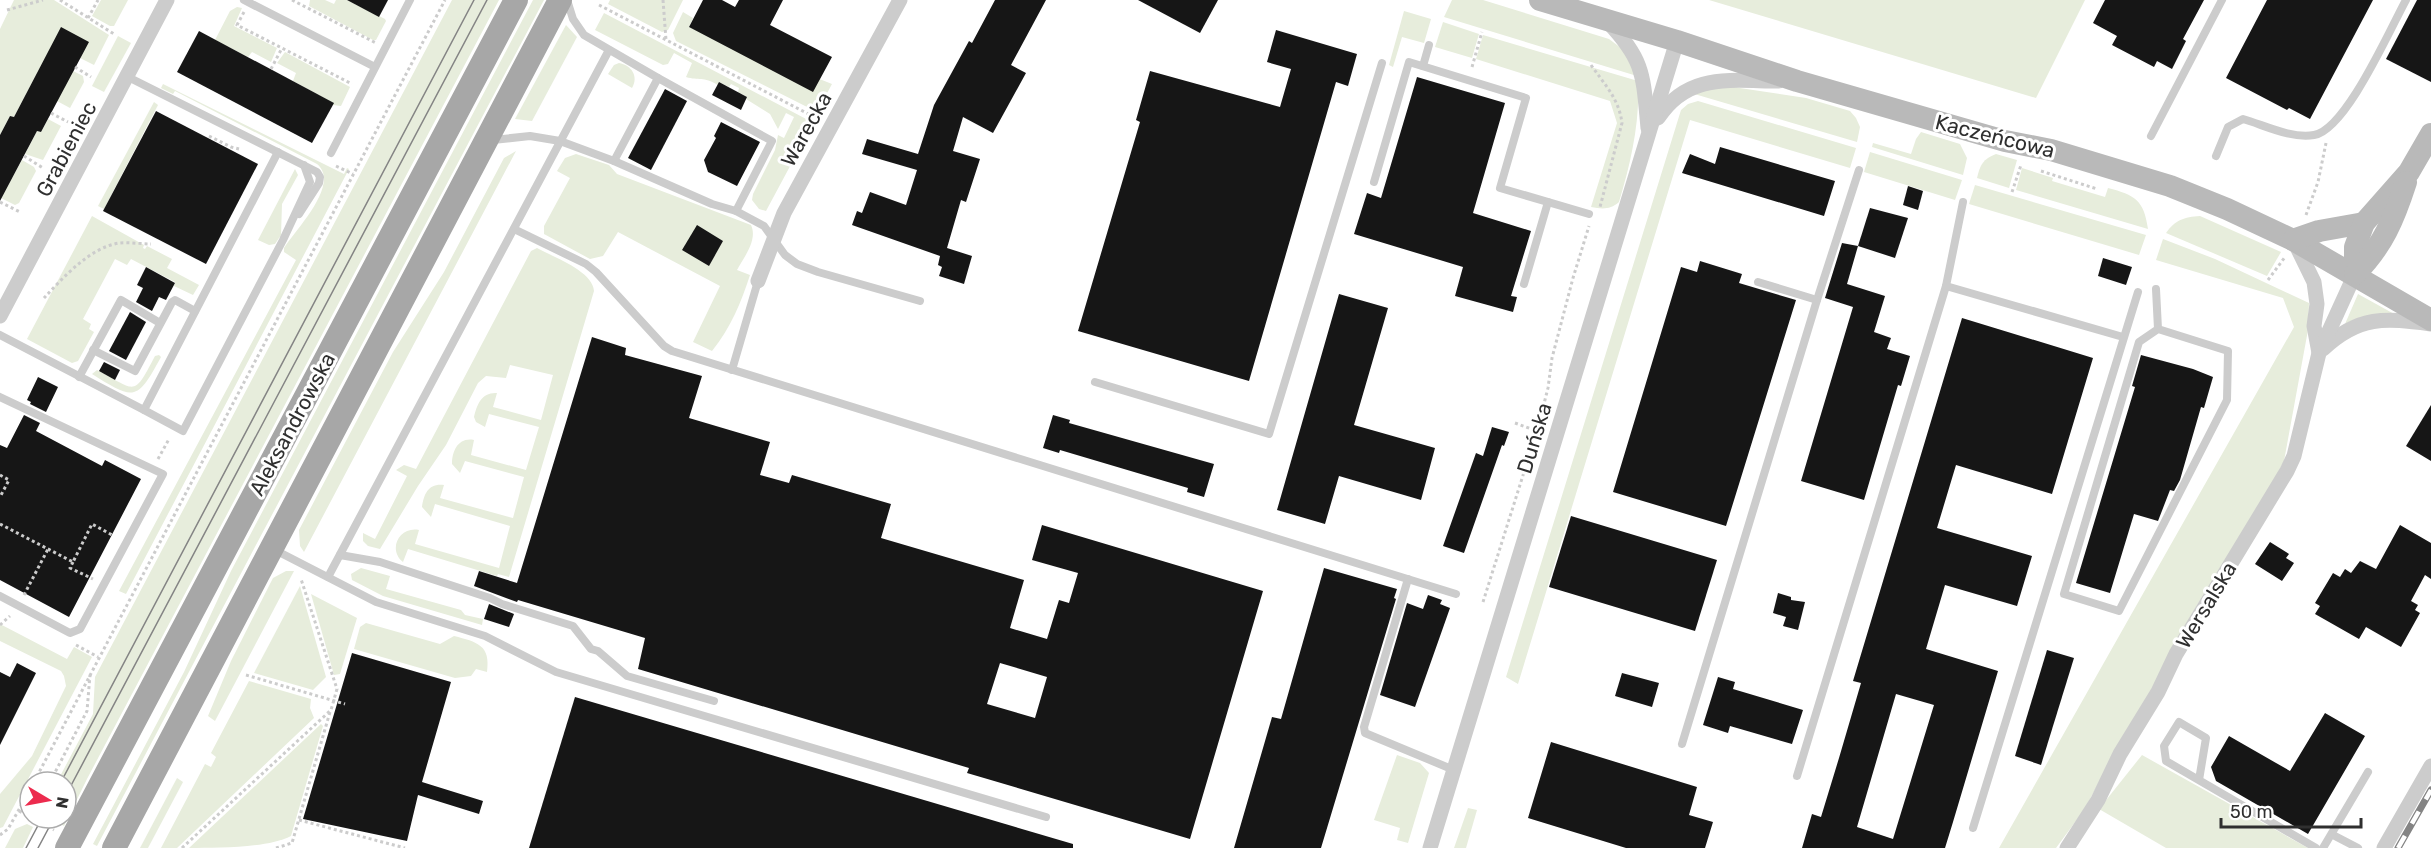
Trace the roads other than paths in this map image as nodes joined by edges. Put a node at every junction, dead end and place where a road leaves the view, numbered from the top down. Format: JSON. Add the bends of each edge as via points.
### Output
{"nodes":[{"id":1,"x":167,"y":0,"type":"edge"},
{"id":2,"x":410,"y":0,"type":"edge"},
{"id":3,"x":516,"y":0,"type":"edge"},
{"id":4,"x":560,"y":0,"type":"edge"},
{"id":5,"x":567,"y":0,"type":"edge"},
{"id":6,"x":900,"y":0,"type":"edge"},
{"id":7,"x":1540,"y":0,"type":"edge"},
{"id":8,"x":2222,"y":0,"type":"edge"},
{"id":9,"x":2406,"y":0,"type":"edge"},
{"id":10,"x":246,"y":1,"type":"edge"},
{"id":11,"x":1607,"y":20,"type":"junction"},
{"id":12,"x":1677,"y":41,"type":"junction"},
{"id":13,"x":1429,"y":45,"type":"dead end"},
{"id":14,"x":609,"y":50,"type":"junction"},
{"id":15,"x":1382,"y":63,"type":"dead end"},
{"id":16,"x":1423,"y":66,"type":"junction"},
{"id":17,"x":375,"y":67,"type":"junction"},
{"id":18,"x":128,"y":76,"type":"junction"},
{"id":19,"x":658,"y":78,"type":"junction"},
{"id":20,"x":1797,"y":81,"type":"junction"},
{"id":21,"x":1649,"y":134,"type":"junction"},
{"id":22,"x":2431,"y":134,"type":"edge"},
{"id":23,"x":2151,"y":136,"type":"dead end"},
{"id":24,"x":487,"y":140,"type":"junction"},
{"id":25,"x":560,"y":141,"type":"junction"},
{"id":26,"x":278,"y":152,"type":"junction"},
{"id":27,"x":331,"y":153,"type":"dead end"},
{"id":28,"x":2216,"y":156,"type":"dead end"},
{"id":29,"x":614,"y":161,"type":"junction"},
{"id":30,"x":1858,"y":171,"type":"dead end"},
{"id":31,"x":2409,"y":172,"type":"junction"},
{"id":32,"x":1374,"y":182,"type":"dead end"},
{"id":33,"x":1548,"y":202,"type":"junction"},
{"id":34,"x":1963,"y":202,"type":"dead end"},
{"id":35,"x":736,"y":211,"type":"junction"},
{"id":36,"x":1593,"y":215,"type":"road end"},
{"id":37,"x":2364,"y":223,"type":"junction"},
{"id":38,"x":513,"y":229,"type":"junction"},
{"id":39,"x":773,"y":239,"type":"junction"},
{"id":40,"x":2290,"y":247,"type":"junction"},
{"id":41,"x":2355,"y":274,"type":"junction"},
{"id":42,"x":758,"y":281,"type":"joint"},
{"id":43,"x":1758,"y":282,"type":"dead end"},
{"id":44,"x":1524,"y":284,"type":"dead end"},
{"id":45,"x":1946,"y":286,"type":"junction"},
{"id":46,"x":2156,"y":289,"type":"dead end"},
{"id":47,"x":2138,"y":292,"type":"dead end"},
{"id":48,"x":1817,"y":300,"type":"junction"},
{"id":49,"x":920,"y":301,"type":"dead end"},
{"id":50,"x":195,"y":311,"type":"junction"},
{"id":51,"x":0,"y":316,"type":"edge"},
{"id":52,"x":2431,"y":322,"type":"edge"},
{"id":53,"x":160,"y":323,"type":"junction"},
{"id":54,"x":2158,"y":329,"type":"junction"},
{"id":55,"x":0,"y":335,"type":"edge"},
{"id":56,"x":2123,"y":337,"type":"junction"},
{"id":57,"x":93,"y":350,"type":"junction"},
{"id":58,"x":2319,"y":353,"type":"junction"},
{"id":59,"x":732,"y":370,"type":"junction"},
{"id":60,"x":79,"y":376,"type":"junction"},
{"id":61,"x":1095,"y":382,"type":"dead end"},
{"id":62,"x":0,"y":397,"type":"edge"},
{"id":63,"x":144,"y":410,"type":"junction"},
{"id":64,"x":271,"y":548,"type":"junction"},
{"id":65,"x":340,"y":555,"type":"junction"},
{"id":66,"x":328,"y":577,"type":"junction"},
{"id":67,"x":1408,"y":579,"type":"junction"},
{"id":68,"x":1456,"y":594,"type":"dead end"},
{"id":69,"x":0,"y":596,"type":"edge"},
{"id":70,"x":714,"y":701,"type":"dead end"},
{"id":71,"x":1682,"y":744,"type":"dead end"},
{"id":72,"x":2431,"y":766,"type":"edge"},
{"id":73,"x":1454,"y":770,"type":"junction"},
{"id":74,"x":2368,"y":772,"type":"dead end"},
{"id":75,"x":1797,"y":776,"type":"dead end"},
{"id":76,"x":2199,"y":780,"type":"junction"},
{"id":77,"x":1046,"y":817,"type":"dead end"},
{"id":78,"x":1973,"y":828,"type":"dead end"},
{"id":79,"x":2332,"y":835,"type":"junction"},
{"id":80,"x":64,"y":840,"type":"edge"},
{"id":81,"x":114,"y":848,"type":"edge"},
{"id":82,"x":1430,"y":848,"type":"edge"},
{"id":83,"x":2067,"y":848,"type":"edge"},
{"id":84,"x":2316,"y":848,"type":"edge"},
{"id":85,"x":2323,"y":848,"type":"edge"},
{"id":86,"x":2358,"y":848,"type":"edge"},
{"id":87,"x":2384,"y":848,"type":"edge"}],
"edges":[{"from":1,"to":18,"type":"street","name":"Grabieniec"},
{"from":2,"to":17,"type":"lane"},
{"from":3,"to":80,"type":"main road","name":"Aleksandrowska"},
{"from":4,"to":24,"type":"main road","name":"Aleksandrowska"},
{"from":5,"to":14,"type":"lane","via":[[584,35]]},
{"from":6,"to":39,"type":"street","name":"Warecka"},
{"from":7,"to":11,"type":"street","name":"Kaczeńcowa"},
{"from":8,"to":23,"type":"lane"},
{"from":9,"to":28,"type":"lane","via":[[2339,119],[2316,135],[2300,136],[2243,119],[2228,127]]},
{"from":10,"to":17,"type":"lane"},
{"from":11,"to":12,"type":"street","name":"Kaczeńcowa"},
{"from":11,"to":21,"type":"street","via":[[1640,66]]},
{"from":12,"to":20,"type":"street","name":"Kaczeńcowa"},
{"from":12,"to":21,"type":"street","name":"Duńska"},
{"from":13,"to":16,"type":"lane"},
{"from":14,"to":19,"type":"lane"},
{"from":14,"to":25,"type":"lane"},
{"from":15,"to":61,"type":"lane","via":[[1269,434]]},
{"from":16,"to":32,"type":"lane","via":[[1409,62]]},
{"from":16,"to":33,"type":"lane","via":[[1526,98],[1500,188]]},
{"from":17,"to":27,"type":"lane"},
{"from":18,"to":26,"type":"lane"},
{"from":18,"to":51,"type":"street","name":"Grabieniec"},
{"from":19,"to":29,"type":"lane"},
{"from":19,"to":35,"type":"lane","via":[[772,141]]},
{"from":20,"to":21,"type":"street","via":[[1714,81],[1694,85],[1665,107]]},
{"from":20,"to":40,"type":"street","name":"Kaczeńcowa","via":[[2132,174],[2199,197]]},
{"from":21,"to":73,"type":"street","name":"Duńska"},
{"from":22,"to":31,"type":"street","name":"Wersalska"},
{"from":24,"to":25,"type":"lane","via":[[530,136]]},
{"from":24,"to":64,"type":"main road","name":"Aleksandrowska"},
{"from":25,"to":29,"type":"lane"},
{"from":25,"to":38,"type":"lane"},
{"from":26,"to":50,"type":"lane"},
{"from":26,"to":63,"type":"lane","via":[[304,165],[310,182],[283,240],[183,431]]},
{"from":29,"to":35,"type":"lane"},
{"from":30,"to":48,"type":"lane"},
{"from":31,"to":37,"type":"street","name":"Wersalska"},
{"from":31,"to":41,"type":"street","name":"Wersalska","via":[[2386,235]]},
{"from":33,"to":36,"type":"lane"},
{"from":33,"to":44,"type":"lane"},
{"from":34,"to":45,"type":"lane"},
{"from":35,"to":39,"type":"lane","via":[[764,226]]},
{"from":37,"to":40,"type":"street","via":[[2319,231]]},
{"from":37,"to":41,"type":"street","name":"Wersalska","via":[[2355,247]]},
{"from":38,"to":59,"type":"lane","via":[[586,264],[664,346]]},
{"from":38,"to":65,"type":"lane"},
{"from":39,"to":42,"type":"street","name":"Warecka"},
{"from":39,"to":49,"type":"lane","via":[[797,264]]},
{"from":40,"to":41,"type":"street","name":"Kaczeńcowa"},
{"from":40,"to":58,"type":"street","name":"Wersalska","via":[[2314,282],[2314,326]]},
{"from":41,"to":52,"type":"street","name":"Kaczeńcowa"},
{"from":41,"to":58,"type":"street","name":"Wersalska"},
{"from":42,"to":59,"type":"lane"},
{"from":43,"to":48,"type":"lane"},
{"from":45,"to":56,"type":"lane"},
{"from":45,"to":75,"type":"lane"},
{"from":46,"to":54,"type":"lane"},
{"from":47,"to":56,"type":"lane"},
{"from":48,"to":71,"type":"lane"},
{"from":50,"to":53,"type":"lane","via":[[175,300]]},
{"from":50,"to":63,"type":"lane"},
{"from":52,"to":58,"type":"street","via":[[2368,321],[2342,333]]},
{"from":53,"to":57,"type":"lane","via":[[135,371]]},
{"from":53,"to":57,"type":"lane","via":[[121,300]]},
{"from":54,"to":54,"type":"lane","via":[[2139,342],[2064,594],[2119,610],[2227,400],[2229,351]]},
{"from":55,"to":60,"type":"lane"},
{"from":56,"to":78,"type":"lane"},
{"from":57,"to":60,"type":"lane"},
{"from":58,"to":83,"type":"street","name":"Wersalska","via":[[2287,471],[2176,654],[2098,800]]},
{"from":59,"to":67,"type":"lane"},
{"from":60,"to":63,"type":"lane"},
{"from":62,"to":69,"type":"lane","via":[[163,474],[80,629],[70,633]]},
{"from":64,"to":66,"type":"lane"},
{"from":64,"to":81,"type":"main road","name":"Aleksandrowska"},
{"from":65,"to":66,"type":"lane"},
{"from":65,"to":70,"type":"lane","via":[[380,562],[573,626],[591,649],[627,676]]},
{"from":66,"to":77,"type":"lane","via":[[386,606],[485,636],[563,674]]},
{"from":67,"to":68,"type":"lane"},
{"from":67,"to":73,"type":"lane","via":[[1365,733]]},
{"from":72,"to":87,"type":"street"},
{"from":73,"to":82,"type":"street","name":"Duńska"},
{"from":74,"to":79,"type":"lane"},
{"from":76,"to":76,"type":"lane","via":[[2166,761],[2164,746],[2179,722],[2206,738]]},
{"from":76,"to":84,"type":"lane"},
{"from":79,"to":85,"type":"lane"},
{"from":79,"to":86,"type":"lane"}]}
